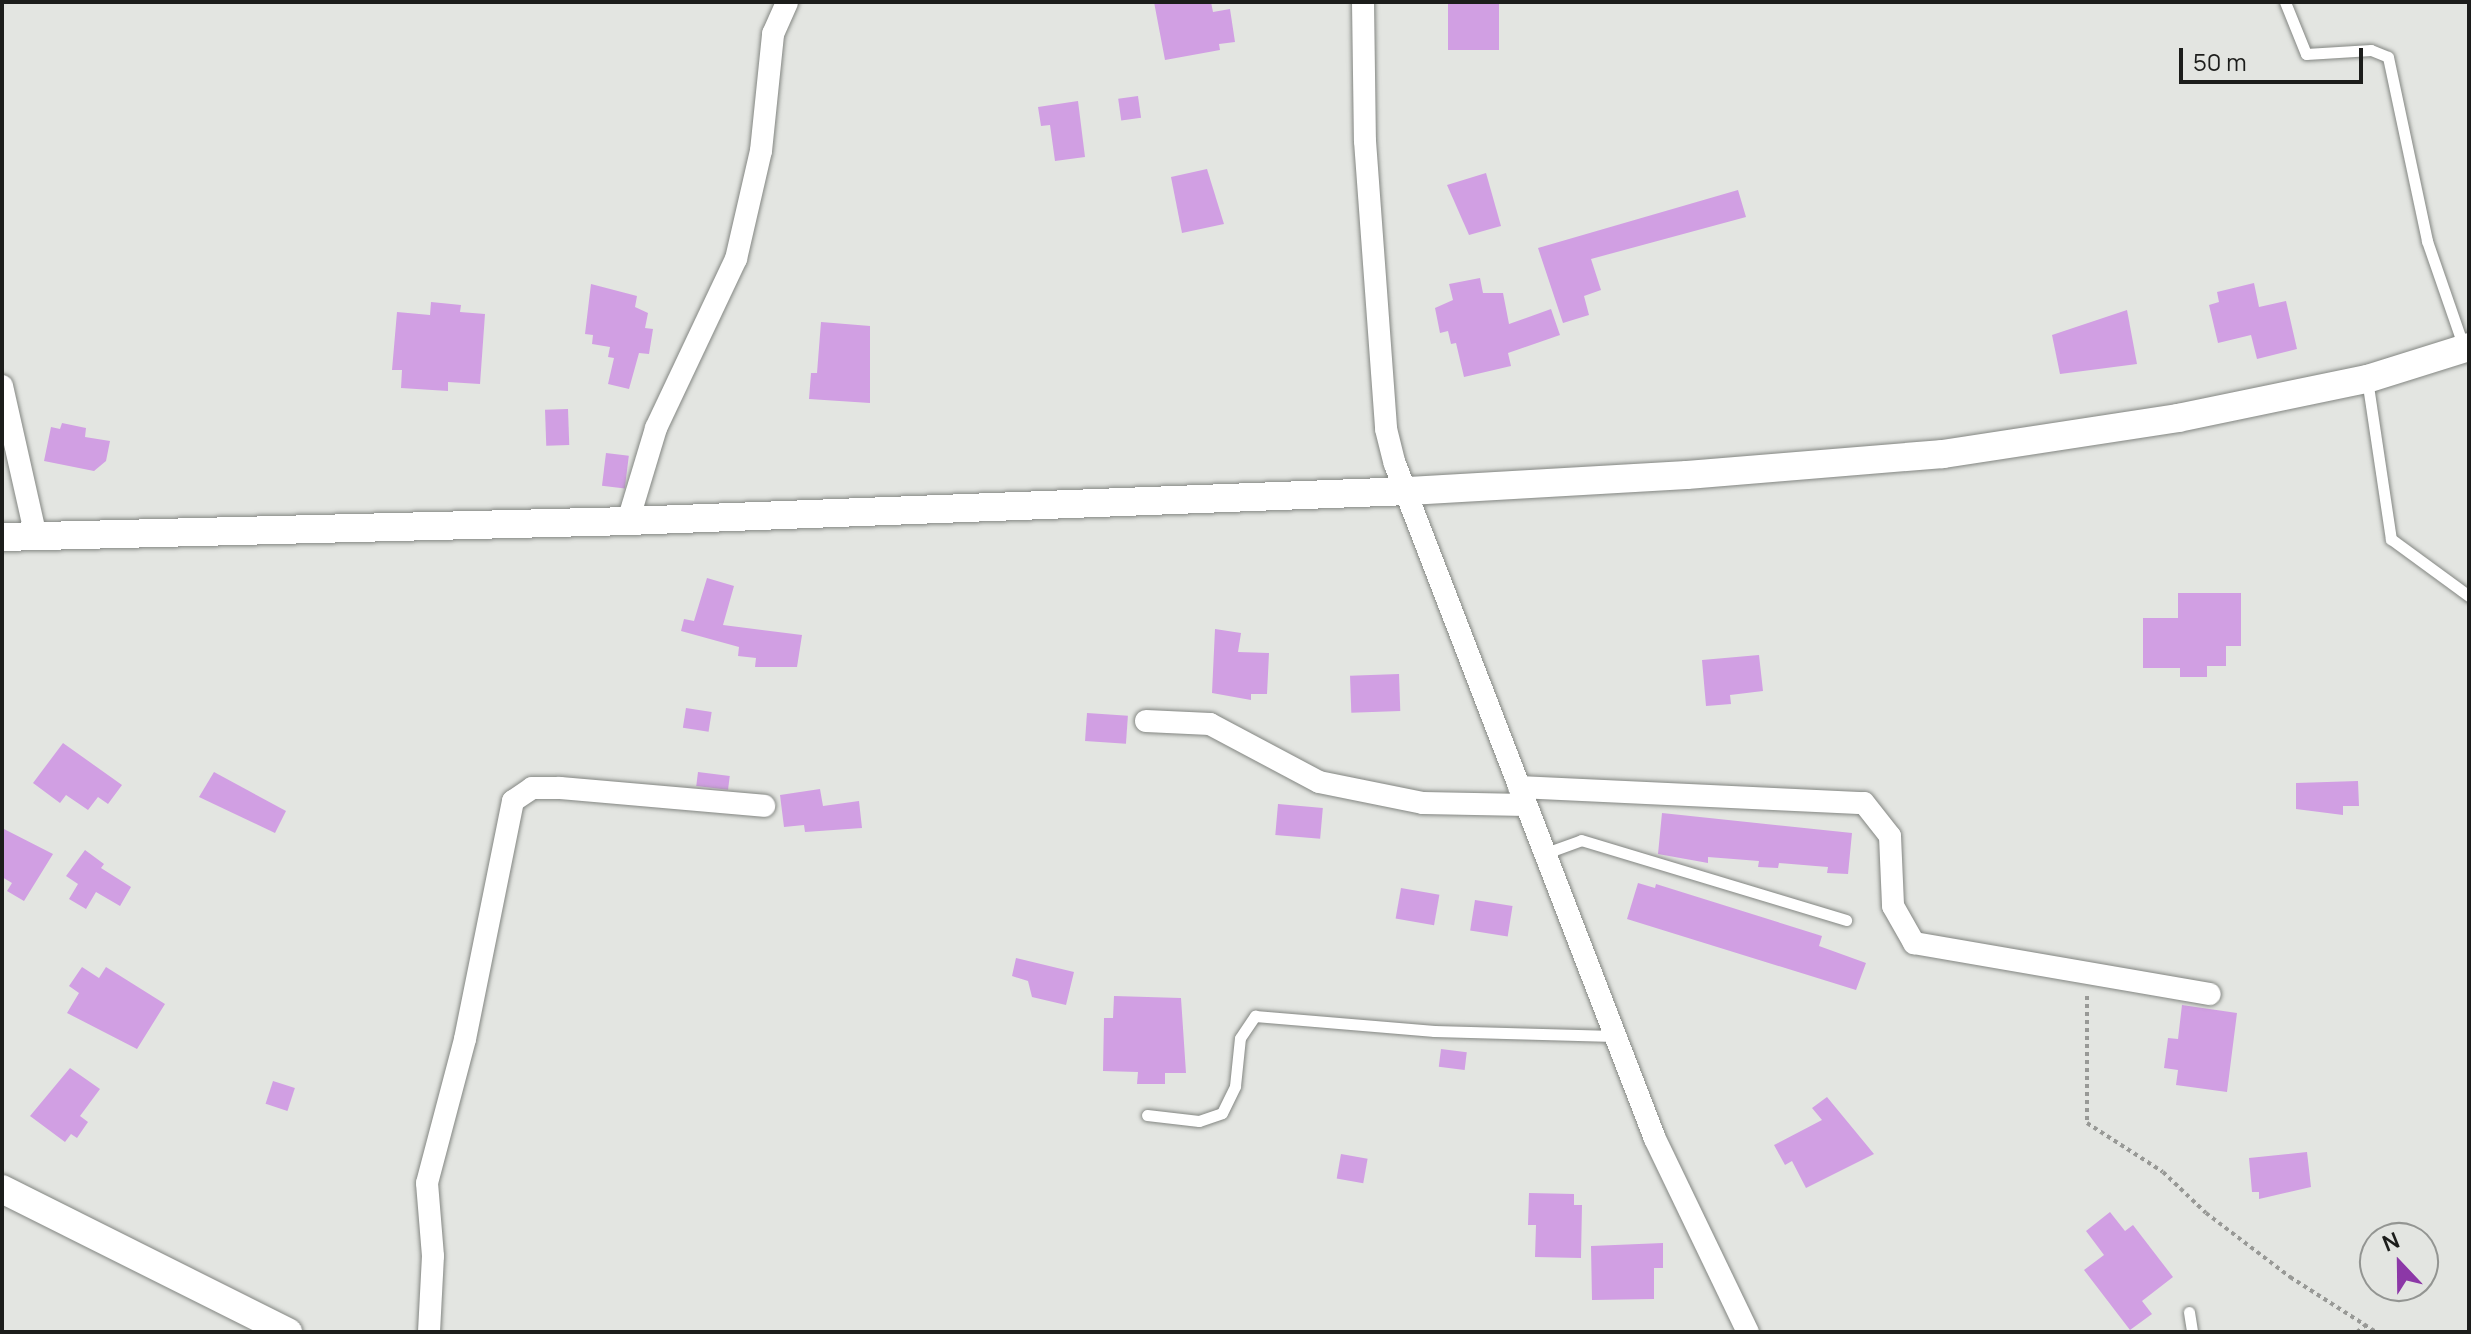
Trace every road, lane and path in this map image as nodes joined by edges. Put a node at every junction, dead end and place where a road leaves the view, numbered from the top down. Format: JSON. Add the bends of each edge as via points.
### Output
{"nodes":[{"id":1,"x":787,"y":2,"type":"edge"},
{"id":2,"x":1363,"y":2,"type":"edge"},
{"id":3,"x":2285,"y":2,"type":"edge"},
{"id":4,"x":2467,"y":348,"type":"edge"},
{"id":5,"x":2367,"y":379,"type":"junction"},
{"id":6,"x":2,"y":386,"type":"edge"},
{"id":7,"x":1409,"y":491,"type":"junction"},
{"id":8,"x":628,"y":521,"type":"junction"},
{"id":9,"x":2,"y":537,"type":"edge"},
{"id":10,"x":36,"y":537,"type":"junction"},
{"id":11,"x":2469,"y":596,"type":"edge"},
{"id":12,"x":1146,"y":721,"type":"dead end"},
{"id":13,"x":1523,"y":796,"type":"junction"},
{"id":14,"x":764,"y":806,"type":"dead end"},
{"id":15,"x":1546,"y":853,"type":"junction"},
{"id":16,"x":1846,"y":920,"type":"dead end"},
{"id":17,"x":2087,"y":974,"type":"junction"},
{"id":18,"x":2210,"y":994,"type":"dead end"},
{"id":19,"x":1614,"y":1036,"type":"junction"},
{"id":20,"x":1147,"y":1115,"type":"dead end"},
{"id":21,"x":2,"y":1189,"type":"edge"},
{"id":22,"x":2189,"y":1312,"type":"dead end"},
{"id":23,"x":2367,"y":1324,"type":"junction"},
{"id":24,"x":288,"y":1332,"type":"edge"},
{"id":25,"x":429,"y":1332,"type":"edge"},
{"id":26,"x":1748,"y":1332,"type":"edge"},
{"id":27,"x":2192,"y":1332,"type":"edge"},
{"id":28,"x":2357,"y":1332,"type":"edge"},
{"id":29,"x":2376,"y":1332,"type":"edge"}],
"edges":[{"from":1,"to":8,"type":"street","via":[[773,34],[761,151],[736,259],[656,428]]},
{"from":2,"to":7,"type":"street","via":[[1365,141],[1386,429]]},
{"from":3,"to":4,"type":"lane","via":[[2306,54],[2371,50],[2388,57],[2427,241]]},
{"from":4,"to":5,"type":"street"},
{"from":5,"to":7,"type":"street","via":[[2178,418],[1943,454]]},
{"from":5,"to":11,"type":"lane","via":[[2391,539]]},
{"from":6,"to":10,"type":"street"},
{"from":7,"to":8,"type":"street"},
{"from":7,"to":13,"type":"street"},
{"from":8,"to":10,"type":"street"},
{"from":9,"to":10,"type":"street"},
{"from":12,"to":13,"type":"street","via":[[1210,724],[1319,782],[1423,803]]},
{"from":13,"to":15,"type":"street"},
{"from":13,"to":17,"type":"street","via":[[1864,803],[1890,836],[1893,906],[1914,943]]},
{"from":14,"to":25,"type":"street","via":[[560,788],[532,788],[513,801],[465,1039],[427,1183],[433,1256]]},
{"from":15,"to":16,"type":"lane","via":[[1581,840]]},
{"from":15,"to":19,"type":"street"},
{"from":17,"to":18,"type":"street"},
{"from":17,"to":23,"type":"path","via":[[2087,1123],[2163,1172],[2206,1213],[2290,1277]]},
{"from":19,"to":20,"type":"lane","via":[[1476,1033],[1255,1016],[1240,1038],[1235,1086],[1222,1113],[1199,1121]]},
{"from":19,"to":26,"type":"street","via":[[1655,1139]]},
{"from":21,"to":24,"type":"street"},
{"from":22,"to":27,"type":"lane"},
{"from":23,"to":28,"type":"path"},
{"from":23,"to":29,"type":"path"}]}
